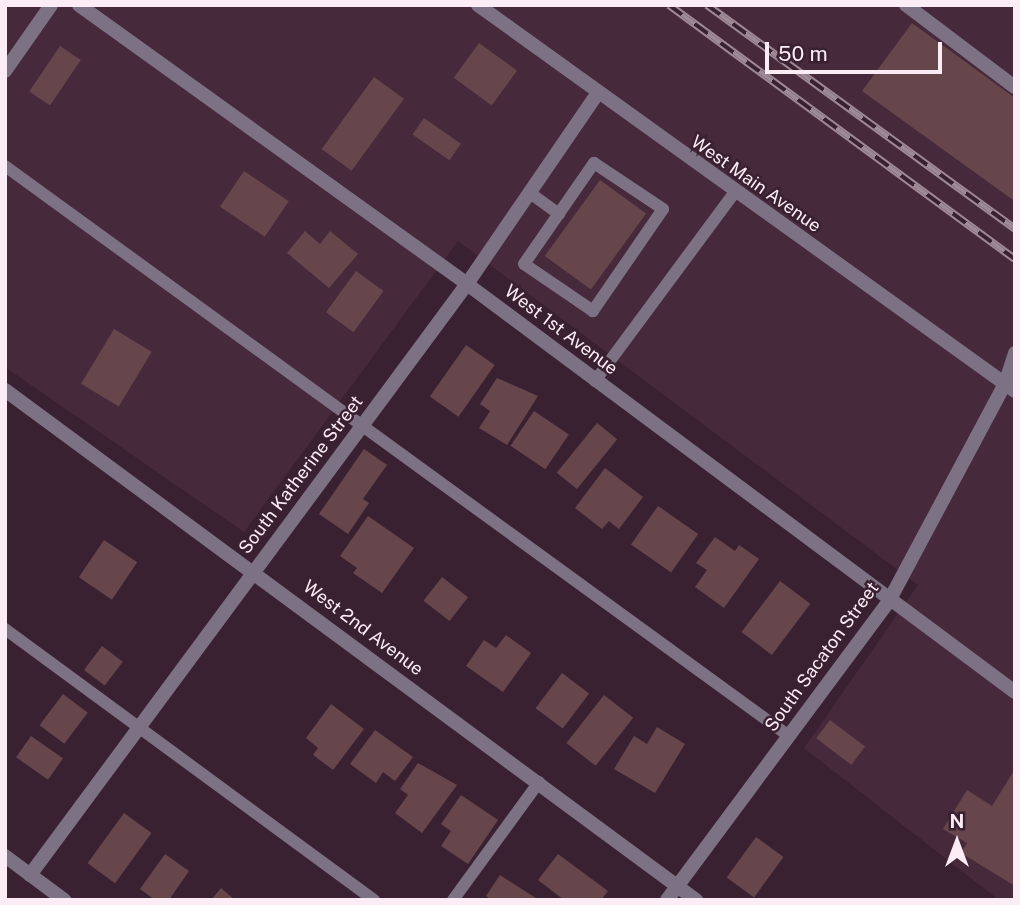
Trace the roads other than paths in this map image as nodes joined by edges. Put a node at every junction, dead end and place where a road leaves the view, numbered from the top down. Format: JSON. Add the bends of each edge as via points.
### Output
{"nodes":[{"id":1,"x":51,"y":5,"type":"edge"},
{"id":2,"x":79,"y":5,"type":"edge"},
{"id":3,"x":478,"y":5,"type":"edge"},
{"id":4,"x":906,"y":5,"type":"edge"},
{"id":5,"x":5,"y":71,"type":"edge"},
{"id":6,"x":1015,"y":87,"type":"edge"},
{"id":7,"x":597,"y":94,"type":"junction"},
{"id":8,"x":5,"y":166,"type":"edge"},
{"id":9,"x":735,"y":192,"type":"junction"},
{"id":10,"x":530,"y":193,"type":"junction"},
{"id":11,"x":559,"y":214,"type":"junction"},
{"id":12,"x":467,"y":284,"type":"junction"},
{"id":13,"x":1015,"y":353,"type":"edge"},
{"id":14,"x":595,"y":381,"type":"junction"},
{"id":15,"x":1012,"y":384,"type":"edge"},
{"id":16,"x":5,"y":390,"type":"edge"},
{"id":17,"x":362,"y":426,"type":"junction"},
{"id":18,"x":254,"y":570,"type":"junction"},
{"id":19,"x":889,"y":601,"type":"junction"},
{"id":20,"x":5,"y":629,"type":"edge"},
{"id":21,"x":1015,"y":692,"type":"edge"},
{"id":22,"x":139,"y":727,"type":"junction"},
{"id":23,"x":789,"y":736,"type":"junction"},
{"id":24,"x":539,"y":782,"type":"junction"},
{"id":25,"x":5,"y":856,"type":"edge"},
{"id":26,"x":30,"y":874,"type":"junction"},
{"id":27,"x":677,"y":886,"type":"junction"},
{"id":28,"x":64,"y":900,"type":"edge"},
{"id":29,"x":374,"y":900,"type":"edge"},
{"id":30,"x":453,"y":900,"type":"edge"},
{"id":31,"x":667,"y":900,"type":"edge"},
{"id":32,"x":696,"y":900,"type":"edge"}],
"edges":[{"from":1,"to":5,"type":"street"},
{"from":2,"to":12,"type":"street","name":"West 1st Avenue"},
{"from":3,"to":7,"type":"street","name":"West Main Avenue"},
{"from":4,"to":6,"type":"street"},
{"from":7,"to":9,"type":"street","name":"West Main Avenue"},
{"from":7,"to":10,"type":"street","name":"South Katherine Street"},
{"from":8,"to":17,"type":"lane"},
{"from":9,"to":14,"type":"lane"},
{"from":9,"to":15,"type":"street","name":"West Main Avenue"},
{"from":10,"to":11,"type":"lane"},
{"from":10,"to":12,"type":"street","name":"South Katherine Street"},
{"from":11,"to":11,"type":"lane","via":[[524,264],[593,311],[663,209],[594,163]]},
{"from":12,"to":14,"type":"street","name":"West 1st Avenue"},
{"from":12,"to":17,"type":"street","name":"South Katherine Street"},
{"from":13,"to":15,"type":"street","name":"South Sacaton Street"},
{"from":14,"to":19,"type":"street","name":"West 1st Avenue"},
{"from":15,"to":19,"type":"street","name":"South Sacaton Street"},
{"from":16,"to":18,"type":"street","name":"West 2nd Avenue"},
{"from":17,"to":18,"type":"street","name":"South Katherine Street"},
{"from":17,"to":23,"type":"lane"},
{"from":18,"to":22,"type":"street","name":"South Katherine Street"},
{"from":18,"to":24,"type":"street","name":"West 2nd Avenue"},
{"from":19,"to":21,"type":"street","name":"West 1st Avenue"},
{"from":19,"to":23,"type":"street","name":"South Sacaton Street"},
{"from":20,"to":22,"type":"lane"},
{"from":22,"to":26,"type":"street","name":"South Katherine Street"},
{"from":22,"to":29,"type":"lane"},
{"from":23,"to":27,"type":"street","name":"South Sacaton Street"},
{"from":24,"to":27,"type":"street","name":"West 2nd Avenue"},
{"from":24,"to":30,"type":"lane"},
{"from":25,"to":26,"type":"street"},
{"from":26,"to":28,"type":"street"},
{"from":27,"to":31,"type":"street","name":"South Sacaton Street"},
{"from":27,"to":32,"type":"street","name":"West 2nd Avenue"}]}
